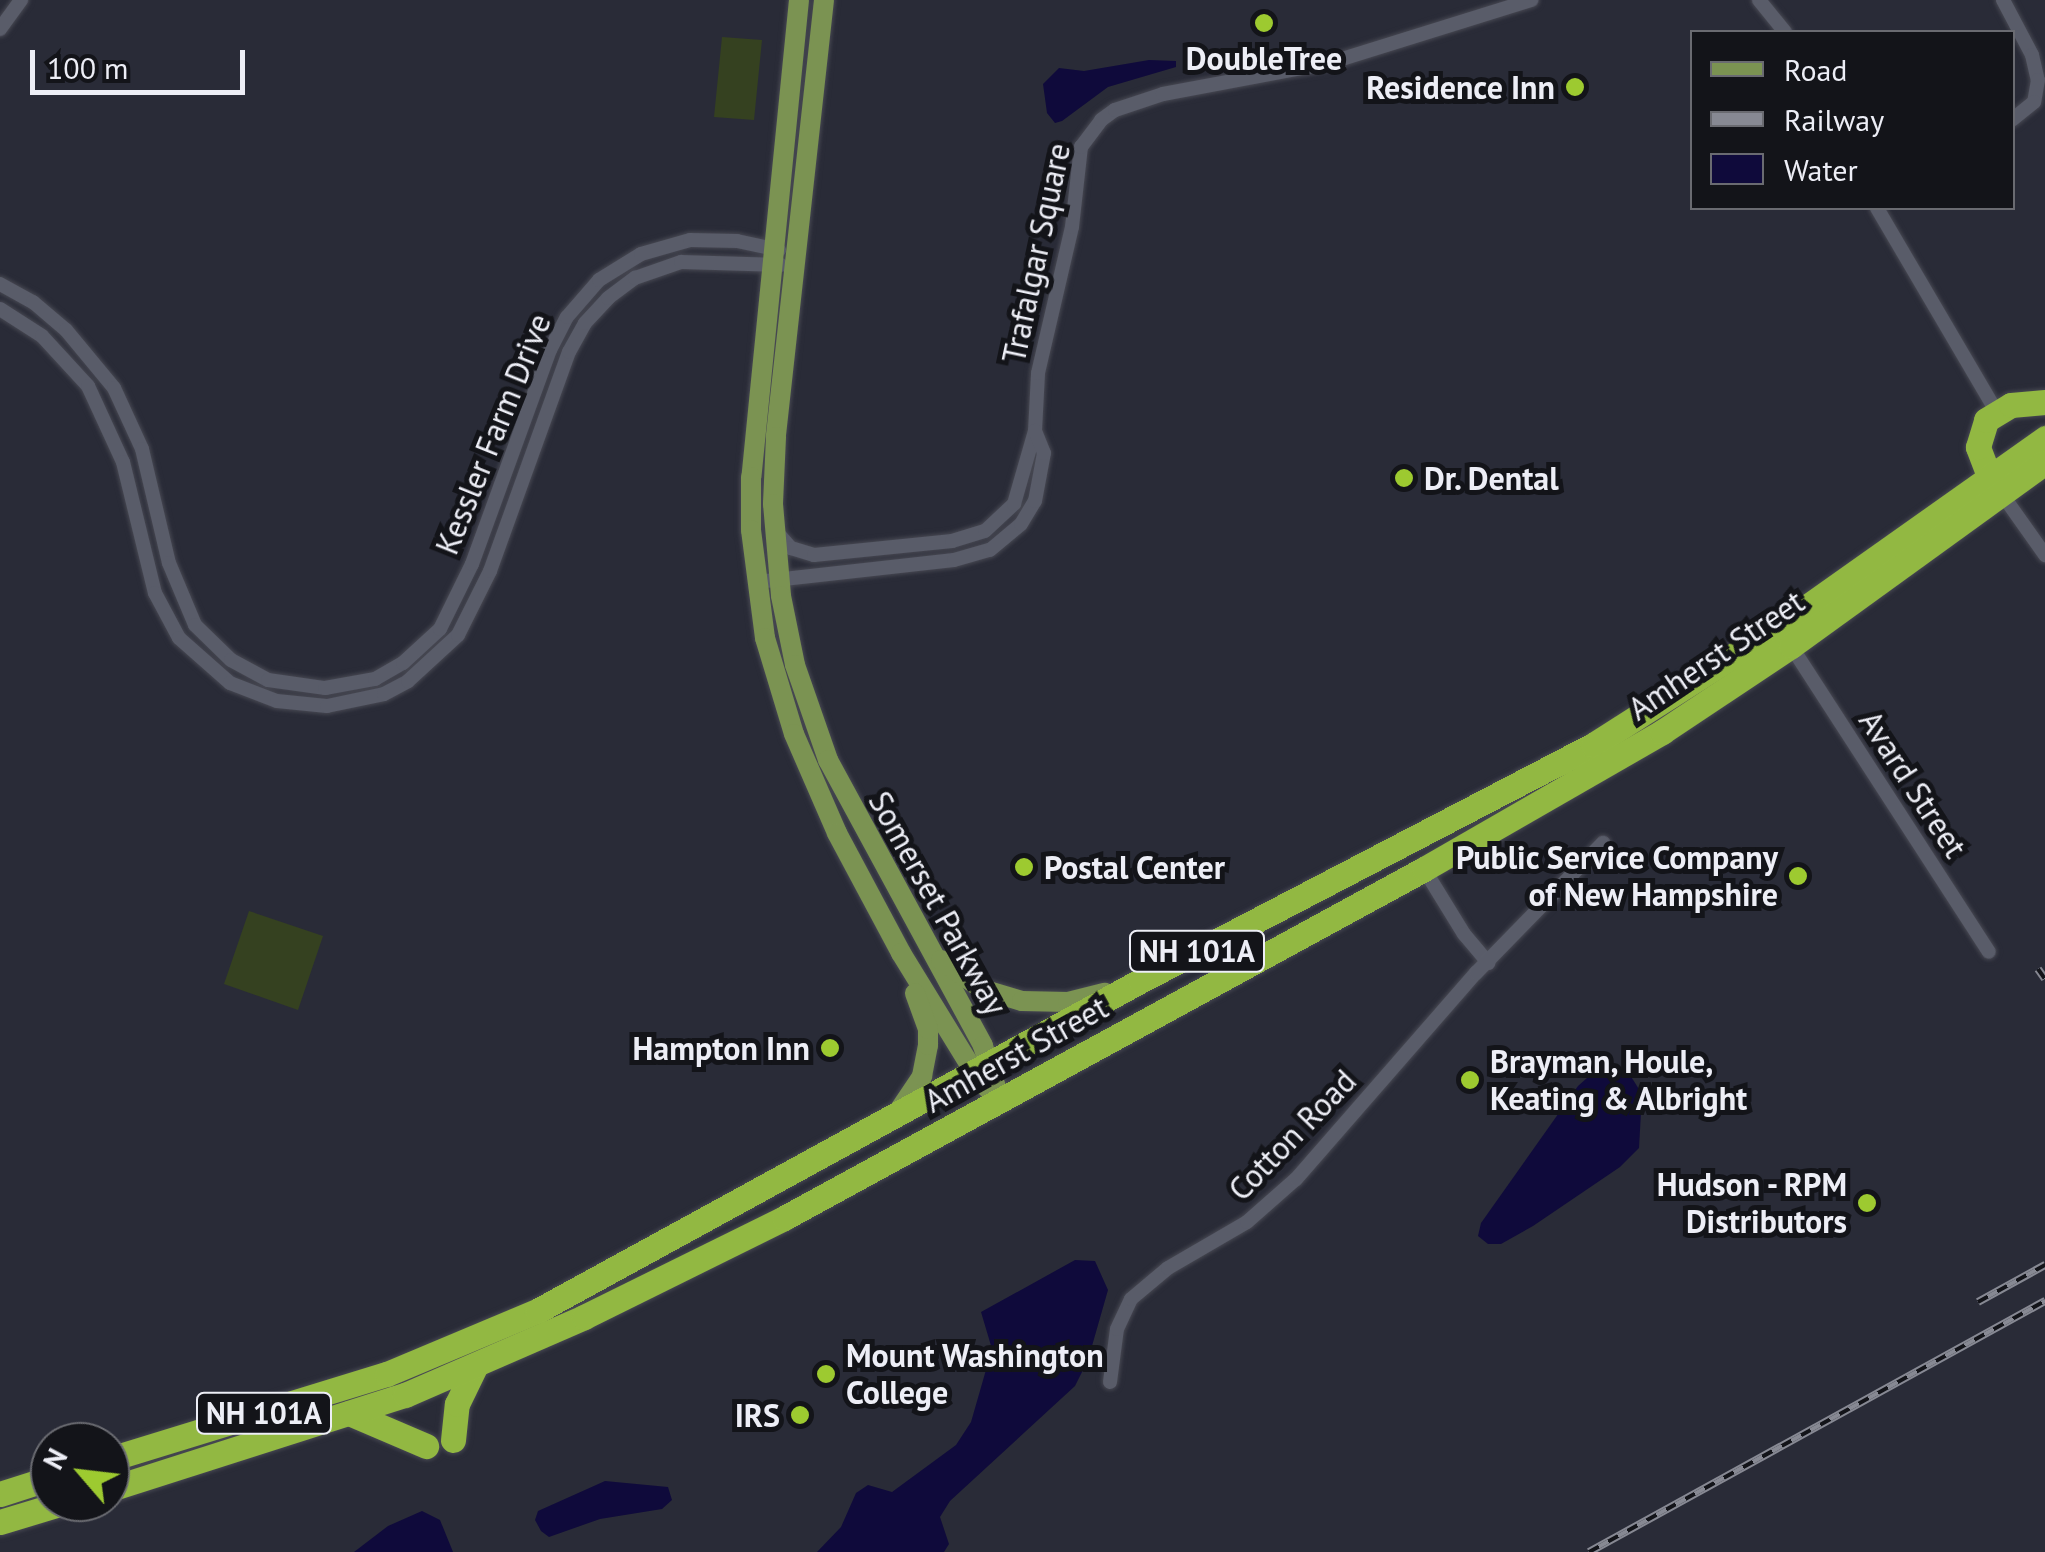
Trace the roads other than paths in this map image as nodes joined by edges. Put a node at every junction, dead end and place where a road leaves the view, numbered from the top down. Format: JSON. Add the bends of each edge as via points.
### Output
{"nodes":[{"id":1,"x":21,"y":0,"type":"edge"},
{"id":2,"x":799,"y":0,"type":"edge"},
{"id":3,"x":824,"y":0,"type":"edge"},
{"id":4,"x":1531,"y":0,"type":"edge"},
{"id":5,"x":1759,"y":0,"type":"edge"},
{"id":6,"x":2003,"y":0,"type":"edge"},
{"id":7,"x":0,"y":29,"type":"edge"},
{"id":8,"x":1782,"y":30,"type":"edge"},
{"id":9,"x":2015,"y":118,"type":"edge"},
{"id":10,"x":1878,"y":210,"type":"edge"},
{"id":11,"x":779,"y":259,"type":"junction"},
{"id":12,"x":0,"y":284,"type":"edge"},
{"id":13,"x":0,"y":309,"type":"edge"},
{"id":14,"x":2045,"y":402,"type":"edge"},
{"id":15,"x":1996,"y":411,"type":"junction"},
{"id":16,"x":1035,"y":431,"type":"junction"},
{"id":17,"x":2045,"y":438,"type":"edge"},
{"id":18,"x":2045,"y":462,"type":"edge"},
{"id":19,"x":1995,"y":484,"type":"junction"},
{"id":20,"x":774,"y":525,"type":"junction"},
{"id":21,"x":2045,"y":555,"type":"edge"},
{"id":22,"x":778,"y":580,"type":"junction"},
{"id":23,"x":757,"y":582,"type":"junction"},
{"id":24,"x":1791,"y":646,"type":"junction"},
{"id":25,"x":1604,"y":843,"type":"dead end"},
{"id":26,"x":1424,"y":869,"type":"junction"},
{"id":27,"x":922,"y":938,"type":"junction"},
{"id":28,"x":1990,"y":952,"type":"dead end"},
{"id":29,"x":901,"y":953,"type":"junction"},
{"id":30,"x":1488,"y":963,"type":"junction"},
{"id":31,"x":1140,"y":981,"type":"junction"},
{"id":32,"x":982,"y":1067,"type":"junction"},
{"id":33,"x":1000,"y":1100,"type":"junction"},
{"id":34,"x":894,"y":1114,"type":"junction"},
{"id":35,"x":476,"y":1366,"type":"junction"},
{"id":36,"x":1110,"y":1382,"type":"dead end"},
{"id":37,"x":349,"y":1413,"type":"junction"},
{"id":38,"x":453,"y":1440,"type":"dead end"},
{"id":39,"x":426,"y":1446,"type":"dead end"},
{"id":40,"x":130,"y":1453,"type":"edge"},
{"id":41,"x":130,"y":1483,"type":"edge"},
{"id":42,"x":30,"y":1484,"type":"edge"},
{"id":43,"x":0,"y":1494,"type":"edge"},
{"id":44,"x":30,"y":1513,"type":"edge"},
{"id":45,"x":0,"y":1522,"type":"edge"}],
"edges":[{"from":1,"to":7,"type":"street"},
{"from":2,"to":11,"type":"main road","name":"Somerset Parkway"},
{"from":3,"to":11,"type":"main road","name":"Somerset Parkway"},
{"from":4,"to":16,"type":"street","name":"Trafalgar Square","via":[[1329,64],[1146,98],[1101,120],[1081,146],[1072,227],[1038,372]]},
{"from":5,"to":8,"type":"street"},
{"from":6,"to":9,"type":"street","via":[[2038,80],[2034,102]]},
{"from":10,"to":15,"type":"street"},
{"from":11,"to":12,"type":"street","name":"Kessler Farm Drive","via":[[726,240],[690,240],[641,254],[599,280],[550,350],[472,564],[440,629],[375,678],[325,688],[268,680],[231,660],[195,625],[169,564],[142,449],[114,388],[46,312]]},
{"from":11,"to":13,"type":"street","name":"Kessler Farm Drive","via":[[681,262],[635,278],[608,298],[570,352],[490,571],[458,635],[408,681],[384,694],[328,706],[277,701],[230,682],[179,638],[155,593],[123,462],[96,400],[54,348]]},
{"from":11,"to":20,"type":"main road","name":"Somerset Parkway"},
{"from":11,"to":23,"type":"main road","name":"Somerset Parkway","via":[[750,477]]},
{"from":14,"to":15,"type":"highway"},
{"from":15,"to":19,"type":"highway","via":[[1978,440]]},
{"from":16,"to":20,"type":"street","name":"Trafalgar Square","via":[[1014,504],[976,536],[814,555],[791,548]]},
{"from":16,"to":22,"type":"street","name":"Trafalgar Square","via":[[1044,453],[1040,487],[1021,524],[990,550]]},
{"from":17,"to":19,"type":"highway","name":"Amherst Street","number":"NH 101A"},
{"from":18,"to":19,"type":"highway","name":"Amherst Street","number":"NH 101A"},
{"from":19,"to":21,"type":"street"},
{"from":19,"to":24,"type":"highway","name":"Amherst Street","number":"NH 101A"},
{"from":19,"to":31,"type":"highway","name":"Amherst Street","number":"NH 101A","via":[[1594,745]]},
{"from":20,"to":22,"type":"main road","name":"Somerset Parkway"},
{"from":22,"to":23,"type":"street","name":"Trafalgar Square"},
{"from":22,"to":27,"type":"main road","name":"Somerset Parkway","via":[[818,736]]},
{"from":23,"to":29,"type":"main road","name":"Somerset Parkway","via":[[765,638],[794,734]]},
{"from":24,"to":26,"type":"highway","name":"Amherst Street","number":"NH 101A","via":[[1662,732]]},
{"from":24,"to":28,"type":"street","name":"Avard Street"},
{"from":25,"to":30,"type":"street","name":"Cotton Road"},
{"from":26,"to":30,"type":"street"},
{"from":26,"to":33,"type":"highway","name":"Amherst Street","number":"NH 101A"},
{"from":27,"to":31,"type":"main road","via":[[965,980],[1022,1001],[1080,1000]]},
{"from":27,"to":32,"type":"main road","name":"Somerset Parkway"},
{"from":29,"to":32,"type":"main road","name":"Somerset Parkway"},
{"from":29,"to":34,"type":"main road","via":[[929,1039],[922,1076]]},
{"from":30,"to":36,"type":"street","name":"Cotton Road","via":[[1280,1194],[1131,1299],[1117,1329]]},
{"from":31,"to":32,"type":"highway","name":"Amherst Street","number":"NH 101A"},
{"from":32,"to":33,"type":"main road","name":"Somerset Parkway"},
{"from":32,"to":34,"type":"highway","name":"Amherst Street","number":"NH 101A"},
{"from":33,"to":35,"type":"highway","name":"Amherst Street","number":"NH 101A","via":[[700,1262]]},
{"from":34,"to":40,"type":"highway","name":"Amherst Street","number":"NH 101A","via":[[469,1342]]},
{"from":35,"to":37,"type":"highway","name":"Amherst Street","number":"NH 101A"},
{"from":35,"to":38,"type":"highway","via":[[457,1404]]},
{"from":37,"to":39,"type":"highway"},
{"from":37,"to":41,"type":"highway","name":"Amherst Street","number":"NH 101A"},
{"from":42,"to":43,"type":"highway"},
{"from":44,"to":45,"type":"highway"}]}
